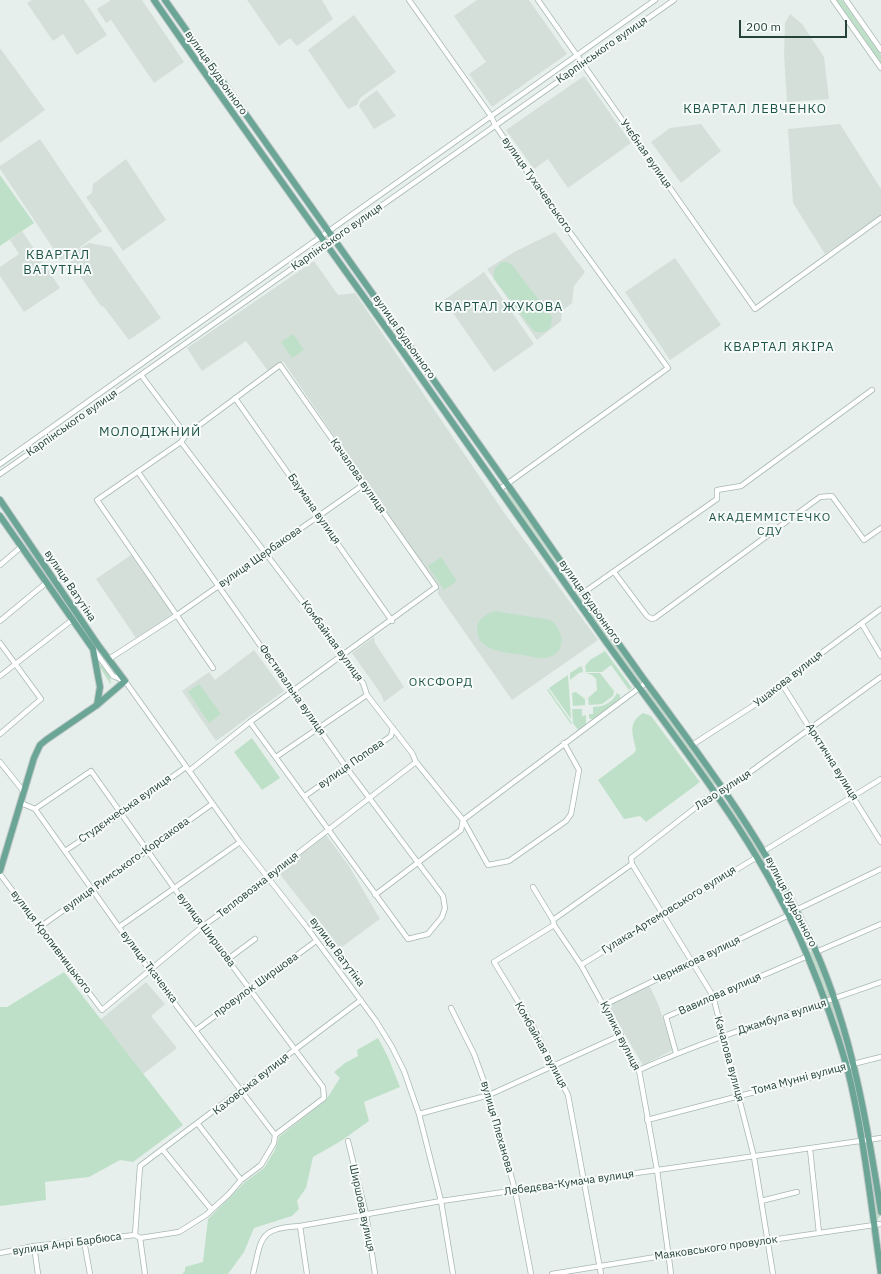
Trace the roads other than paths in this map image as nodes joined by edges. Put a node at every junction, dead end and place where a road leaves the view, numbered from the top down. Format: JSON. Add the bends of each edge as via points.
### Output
{"nodes":[{"id":1,"x":154,"y":0,"type":"edge"},
{"id":2,"x":165,"y":0,"type":"edge"},
{"id":3,"x":409,"y":0,"type":"edge"},
{"id":4,"x":538,"y":0,"type":"edge"},
{"id":5,"x":655,"y":0,"type":"edge"},
{"id":6,"x":674,"y":0,"type":"edge"},
{"id":7,"x":833,"y":0,"type":"edge"},
{"id":8,"x":846,"y":0,"type":"edge"},
{"id":9,"x":881,"y":50,"type":"edge"},
{"id":10,"x":576,"y":56,"type":"junction"},
{"id":11,"x":583,"y":64,"type":"junction"},
{"id":12,"x":881,"y":68,"type":"edge"},
{"id":13,"x":491,"y":116,"type":"junction"},
{"id":14,"x":496,"y":125,"type":"junction"},
{"id":15,"x":881,"y":218,"type":"edge"},
{"id":16,"x":329,"y":230,"type":"junction"},
{"id":17,"x":320,"y":237,"type":"junction"},
{"id":18,"x":335,"y":238,"type":"junction"},
{"id":19,"x":326,"y":244,"type":"junction"},
{"id":20,"x":141,"y":375,"type":"junction"},
{"id":21,"x":872,"y":390,"type":"dead end"},
{"id":22,"x":235,"y":398,"type":"junction"},
{"id":23,"x":186,"y":435,"type":"junction"},
{"id":24,"x":181,"y":442,"type":"junction"},
{"id":25,"x":0,"y":464,"type":"edge"},
{"id":26,"x":138,"y":472,"type":"junction"},
{"id":27,"x":0,"y":474,"type":"edge"},
{"id":28,"x":507,"y":484,"type":"junction"},
{"id":29,"x":363,"y":485,"type":"junction"},
{"id":30,"x":500,"y":490,"type":"junction"},
{"id":31,"x":0,"y":500,"type":"edge"},
{"id":32,"x":0,"y":516,"type":"edge"},
{"id":33,"x":319,"y":516,"type":"junction"},
{"id":34,"x":881,"y":528,"type":"edge"},
{"id":35,"x":21,"y":547,"type":"junction"},
{"id":36,"x":266,"y":554,"type":"junction"},
{"id":37,"x":0,"y":565,"type":"edge"},
{"id":38,"x":614,"y":572,"type":"junction"},
{"id":39,"x":46,"y":583,"type":"junction"},
{"id":40,"x":219,"y":586,"type":"junction"},
{"id":41,"x":436,"y":587,"type":"joint"},
{"id":42,"x":583,"y":593,"type":"junction"},
{"id":43,"x":575,"y":598,"type":"junction"},
{"id":44,"x":881,"y":609,"type":"edge"},
{"id":45,"x":177,"y":615,"type":"junction"},
{"id":46,"x":72,"y":620,"type":"junction"},
{"id":47,"x":392,"y":621,"type":"junction"},
{"id":48,"x":0,"y":622,"type":"edge"},
{"id":49,"x":862,"y":624,"type":"junction"},
{"id":50,"x":0,"y":643,"type":"edge"},
{"id":51,"x":93,"y":649,"type":"junction"},
{"id":52,"x":343,"y":654,"type":"junction"},
{"id":53,"x":881,"y":656,"type":"edge"},
{"id":54,"x":109,"y":659,"type":"junction"},
{"id":55,"x":15,"y":665,"type":"junction"},
{"id":56,"x":213,"y":668,"type":"dead end"},
{"id":57,"x":0,"y":676,"type":"edge"},
{"id":58,"x":881,"y":677,"type":"edge"},
{"id":59,"x":125,"y":681,"type":"junction"},
{"id":60,"x":647,"y":682,"type":"junction"},
{"id":61,"x":782,"y":684,"type":"junction"},
{"id":62,"x":639,"y":687,"type":"junction"},
{"id":63,"x":292,"y":691,"type":"junction"},
{"id":64,"x":367,"y":695,"type":"junction"},
{"id":65,"x":97,"y":705,"type":"junction"},
{"id":66,"x":250,"y":722,"type":"junction"},
{"id":67,"x":811,"y":727,"type":"junction"},
{"id":68,"x":319,"y":728,"type":"junction"},
{"id":69,"x":393,"y":728,"type":"junction"},
{"id":70,"x":0,"y":734,"type":"edge"},
{"id":71,"x":564,"y":743,"type":"junction"},
{"id":72,"x":692,"y":745,"type":"junction"},
{"id":73,"x":276,"y":757,"type":"junction"},
{"id":74,"x":0,"y":762,"type":"edge"},
{"id":75,"x":416,"y":762,"type":"junction"},
{"id":76,"x":346,"y":767,"type":"junction"},
{"id":77,"x":187,"y":769,"type":"junction"},
{"id":78,"x":881,"y":779,"type":"edge"},
{"id":79,"x":724,"y":791,"type":"junction"},
{"id":80,"x":24,"y":792,"type":"junction"},
{"id":81,"x":716,"y":795,"type":"junction"},
{"id":82,"x":305,"y":796,"type":"junction"},
{"id":83,"x":853,"y":796,"type":"junction"},
{"id":84,"x":370,"y":798,"type":"junction"},
{"id":85,"x":21,"y":803,"type":"junction"},
{"id":86,"x":212,"y":804,"type":"junction"},
{"id":87,"x":35,"y":809,"type":"junction"},
{"id":88,"x":122,"y":813,"type":"junction"},
{"id":89,"x":463,"y":820,"type":"junction"},
{"id":90,"x":329,"y":829,"type":"junction"},
{"id":91,"x":240,"y":842,"type":"junction"},
{"id":92,"x":881,"y":842,"type":"edge"},
{"id":93,"x":148,"y":850,"type":"junction"},
{"id":94,"x":65,"y":851,"type":"junction"},
{"id":95,"x":764,"y":851,"type":"junction"},
{"id":96,"x":757,"y":856,"type":"junction"},
{"id":97,"x":418,"y":863,"type":"junction"},
{"id":98,"x":632,"y":864,"type":"junction"},
{"id":99,"x":881,"y":869,"type":"edge"},
{"id":100,"x":0,"y":871,"type":"edge"},
{"id":101,"x":0,"y":874,"type":"edge"},
{"id":102,"x":268,"y":880,"type":"junction"},
{"id":103,"x":533,"y":887,"type":"dead end"},
{"id":104,"x":174,"y":888,"type":"junction"},
{"id":105,"x":92,"y":890,"type":"junction"},
{"id":106,"x":375,"y":895,"type":"junction"},
{"id":107,"x":796,"y":910,"type":"junction"},
{"id":108,"x":662,"y":914,"type":"junction"},
{"id":109,"x":789,"y":915,"type":"junction"},
{"id":110,"x":553,"y":923,"type":"junction"},
{"id":111,"x":881,"y":924,"type":"edge"},
{"id":112,"x":203,"y":926,"type":"junction"},
{"id":113,"x":40,"y":927,"type":"junction"},
{"id":114,"x":119,"y":927,"type":"junction"},
{"id":115,"x":255,"y":939,"type":"dead end"},
{"id":116,"x":316,"y":941,"type":"junction"},
{"id":117,"x":816,"y":952,"type":"junction"},
{"id":118,"x":808,"y":956,"type":"junction"},
{"id":119,"x":228,"y":959,"type":"junction"},
{"id":120,"x":494,"y":962,"type":"joint"},
{"id":121,"x":693,"y":962,"type":"junction"},
{"id":122,"x":581,"y":965,"type":"junction"},
{"id":123,"x":150,"y":971,"type":"junction"},
{"id":124,"x":881,"y":982,"type":"edge"},
{"id":125,"x":250,"y":989,"type":"junction"},
{"id":126,"x":713,"y":996,"type":"junction"},
{"id":127,"x":833,"y":999,"type":"junction"},
{"id":128,"x":361,"y":1000,"type":"junction"},
{"id":129,"x":825,"y":1002,"type":"junction"},
{"id":130,"x":604,"y":1005,"type":"junction"},
{"id":131,"x":451,"y":1008,"type":"dead end"},
{"id":132,"x":102,"y":1010,"type":"joint"},
{"id":133,"x":196,"y":1030,"type":"junction"},
{"id":134,"x":621,"y":1035,"type":"junction"},
{"id":135,"x":722,"y":1036,"type":"junction"},
{"id":136,"x":294,"y":1050,"type":"junction"},
{"id":137,"x":676,"y":1053,"type":"junction"},
{"id":138,"x":881,"y":1057,"type":"edge"},
{"id":139,"x":853,"y":1064,"type":"junction"},
{"id":140,"x":554,"y":1065,"type":"junction"},
{"id":141,"x":847,"y":1068,"type":"junction"},
{"id":142,"x":639,"y":1070,"type":"junction"},
{"id":143,"x":242,"y":1091,"type":"junction"},
{"id":144,"x":489,"y":1095,"type":"junction"},
{"id":145,"x":739,"y":1095,"type":"junction"},
{"id":146,"x":419,"y":1114,"type":"junction"},
{"id":147,"x":647,"y":1120,"type":"junction"},
{"id":148,"x":198,"y":1124,"type":"junction"},
{"id":149,"x":275,"y":1135,"type":"junction"},
{"id":150,"x":881,"y":1138,"type":"edge"},
{"id":151,"x":870,"y":1140,"type":"junction"},
{"id":152,"x":861,"y":1141,"type":"junction"},
{"id":153,"x":348,"y":1142,"type":"dead end"},
{"id":154,"x":810,"y":1149,"type":"junction"},
{"id":155,"x":163,"y":1150,"type":"junction"},
{"id":156,"x":754,"y":1157,"type":"junction"},
{"id":157,"x":657,"y":1170,"type":"junction"},
{"id":158,"x":241,"y":1180,"type":"junction"},
{"id":159,"x":584,"y":1181,"type":"junction"},
{"id":160,"x":515,"y":1190,"type":"junction"},
{"id":161,"x":797,"y":1192,"type":"dead end"},
{"id":162,"x":441,"y":1201,"type":"junction"},
{"id":163,"x":762,"y":1201,"type":"junction"},
{"id":164,"x":211,"y":1209,"type":"junction"},
{"id":165,"x":881,"y":1212,"type":"edge"},
{"id":166,"x":366,"y":1214,"type":"junction"},
{"id":167,"x":881,"y":1224,"type":"edge"},
{"id":168,"x":874,"y":1225,"type":"junction"},
{"id":169,"x":300,"y":1226,"type":"junction"},
{"id":170,"x":819,"y":1233,"type":"junction"},
{"id":171,"x":135,"y":1235,"type":"junction"},
{"id":172,"x":140,"y":1238,"type":"junction"},
{"id":173,"x":768,"y":1240,"type":"junction"},
{"id":174,"x":84,"y":1241,"type":"junction"},
{"id":175,"x":34,"y":1246,"type":"junction"},
{"id":176,"x":0,"y":1253,"type":"edge"},
{"id":177,"x":668,"y":1255,"type":"junction"},
{"id":178,"x":600,"y":1267,"type":"junction"},
{"id":179,"x":38,"y":1274,"type":"edge"},
{"id":180,"x":90,"y":1274,"type":"edge"},
{"id":181,"x":145,"y":1274,"type":"edge"},
{"id":182,"x":253,"y":1274,"type":"edge"},
{"id":183,"x":307,"y":1274,"type":"edge"},
{"id":184,"x":375,"y":1274,"type":"edge"},
{"id":185,"x":453,"y":1274,"type":"edge"},
{"id":186,"x":531,"y":1274,"type":"edge"},
{"id":187,"x":552,"y":1274,"type":"edge"},
{"id":188,"x":601,"y":1274,"type":"edge"},
{"id":189,"x":671,"y":1274,"type":"edge"},
{"id":190,"x":773,"y":1274,"type":"edge"},
{"id":191,"x":881,"y":1274,"type":"edge"}],
"edges":[{"from":1,"to":17,"type":"main road","name":"вулиця Будьонного"},
{"from":2,"to":16,"type":"main road","name":"вулиця Будьонного"},
{"from":3,"to":13,"type":"street","name":"вулиця Тухачевського"},
{"from":4,"to":10,"type":"street","name":"Учєбная вулиця"},
{"from":5,"to":10,"type":"street","name":"Карпінського вулиця"},
{"from":6,"to":11,"type":"street","name":"Карпінського вулиця"},
{"from":7,"to":12,"type":"street"},
{"from":8,"to":9,"type":"street"},
{"from":10,"to":11,"type":"street","name":"Учєбная вулиця"},
{"from":10,"to":13,"type":"street","name":"Карпінського вулиця"},
{"from":11,"to":14,"type":"street","name":"Карпінського вулиця"},
{"from":11,"to":15,"type":"street","name":"Учєбная вулиця","via":[[754,309]]},
{"from":13,"to":14,"type":"street","name":"вулиця Тухачевського"},
{"from":13,"to":16,"type":"street","name":"Карпінського вулиця"},
{"from":14,"to":18,"type":"street","name":"Карпінського вулиця"},
{"from":14,"to":28,"type":"street","name":"вулиця Тухачевського","via":[[668,368]]},
{"from":16,"to":17,"type":"street","name":"Карпінського вулиця"},
{"from":16,"to":18,"type":"main road","name":"вулиця Будьонного"},
{"from":17,"to":19,"type":"main road","name":"вулиця Будьонного"},
{"from":17,"to":25,"type":"street","name":"Карпінського вулиця"},
{"from":18,"to":19,"type":"street","name":"Карпінського вулиця"},
{"from":18,"to":28,"type":"main road","name":"вулиця Будьонного"},
{"from":19,"to":20,"type":"street","name":"Карпінського вулиця"},
{"from":19,"to":30,"type":"main road","name":"вулиця Будьонного"},
{"from":20,"to":23,"type":"street"},
{"from":20,"to":27,"type":"street","name":"Карпінського вулиця"},
{"from":21,"to":38,"type":"street","via":[[741,486],[717,490],[717,498]]},
{"from":22,"to":23,"type":"street"},
{"from":22,"to":29,"type":"street","name":"Качалова вулиця","via":[[280,365]]},
{"from":22,"to":33,"type":"street","name":"Баумана вулиця"},
{"from":23,"to":24,"type":"street"},
{"from":24,"to":26,"type":"street"},
{"from":24,"to":36,"type":"street","name":"Комбайная вулиця"},
{"from":26,"to":40,"type":"street","name":"Фестивальна вулиця"},
{"from":26,"to":45,"type":"street","via":[[97,500]]},
{"from":28,"to":30,"type":"street"},
{"from":28,"to":42,"type":"main road","name":"вулиця Будьонного"},
{"from":29,"to":33,"type":"street","name":"вулиця Щербакова"},
{"from":29,"to":41,"type":"street","name":"Качалова вулиця"},
{"from":30,"to":43,"type":"main road","name":"вулиця Будьонного"},
{"from":31,"to":54,"type":"main road","name":"вулиця Ватутіна"},
{"from":32,"to":35,"type":"main road","name":"вулиця Ватутіна"},
{"from":33,"to":36,"type":"street","name":"вулиця Щербакова"},
{"from":33,"to":47,"type":"street","name":"Баумана вулиця"},
{"from":34,"to":38,"type":"street","via":[[864,540],[832,496],[820,497],[652,619],[647,616]]},
{"from":35,"to":37,"type":"street"},
{"from":35,"to":39,"type":"main road","name":"вулиця Ватутіна"},
{"from":36,"to":40,"type":"street","name":"вулиця Щербакова"},
{"from":36,"to":52,"type":"street","name":"Комбайная вулиця"},
{"from":38,"to":42,"type":"street"},
{"from":39,"to":46,"type":"main road","name":"вулиця Ватутіна"},
{"from":39,"to":48,"type":"street"},
{"from":40,"to":45,"type":"street","name":"вулиця Щербакова"},
{"from":40,"to":63,"type":"street","name":"Фестивальна вулиця"},
{"from":41,"to":47,"type":"street","name":"Студєнчеська вулиця"},
{"from":42,"to":43,"type":"main road"},
{"from":42,"to":60,"type":"main road","name":"вулиця Будьонного"},
{"from":43,"to":62,"type":"main road","name":"вулиця Будьонного"},
{"from":44,"to":49,"type":"street","name":"Ушакова вулиця"},
{"from":45,"to":54,"type":"street","name":"вулиця Щербакова"},
{"from":45,"to":56,"type":"street"},
{"from":46,"to":51,"type":"main road","name":"вулиця Ватутіна"},
{"from":46,"to":55,"type":"street"},
{"from":47,"to":52,"type":"street","name":"Студєнчеська вулиця"},
{"from":49,"to":53,"type":"street"},
{"from":49,"to":61,"type":"street","name":"Ушакова вулиця"},
{"from":50,"to":55,"type":"street"},
{"from":51,"to":59,"type":"street","name":"вулиця Ватутіна","via":[[113,676]]},
{"from":51,"to":65,"type":"main road","via":[[100,687]]},
{"from":52,"to":63,"type":"street","name":"Студєнчеська вулиця"},
{"from":52,"to":64,"type":"street","name":"Комбайная вулиця","via":[[363,683]]},
{"from":54,"to":59,"type":"main road","name":"вулиця Ватутіна"},
{"from":55,"to":57,"type":"street"},
{"from":55,"to":70,"type":"street","via":[[42,699]]},
{"from":58,"to":67,"type":"street","name":"Лазо вулиця"},
{"from":59,"to":65,"type":"main road"},
{"from":59,"to":77,"type":"street","name":"вулиця Ватутіна"},
{"from":60,"to":62,"type":"street"},
{"from":60,"to":72,"type":"main road","name":"вулиця Будьонного"},
{"from":61,"to":67,"type":"street","name":"Арктична вулиця"},
{"from":61,"to":72,"type":"street","name":"Ушакова вулиця"},
{"from":62,"to":71,"type":"street"},
{"from":62,"to":81,"type":"main road","name":"вулиця Будьонного"},
{"from":63,"to":66,"type":"street","name":"Студєнчеська вулиця"},
{"from":63,"to":68,"type":"street","name":"Фестивальна вулиця"},
{"from":64,"to":68,"type":"street"},
{"from":64,"to":69,"type":"street","name":"Комбайная вулиця"},
{"from":65,"to":80,"type":"main road","via":[[40,745]]},
{"from":66,"to":73,"type":"street"},
{"from":66,"to":77,"type":"street","name":"Студєнчеська вулиця"},
{"from":67,"to":79,"type":"street","name":"Лазо вулиця"},
{"from":67,"to":83,"type":"street","name":"Арктична вулиця"},
{"from":68,"to":73,"type":"street"},
{"from":68,"to":76,"type":"street","name":"Фестивальна вулиця"},
{"from":69,"to":75,"type":"street","name":"Комбайная вулиця"},
{"from":69,"to":76,"type":"street","name":"вулиця Попова","via":[[391,736]]},
{"from":71,"to":89,"type":"street"},
{"from":71,"to":89,"type":"street","name":"Комбайная вулиця","via":[[579,770],[570,814],[566,821],[509,861],[488,865]]},
{"from":72,"to":79,"type":"main road","name":"вулиця Будьонного"},
{"from":73,"to":82,"type":"street"},
{"from":74,"to":80,"type":"street"},
{"from":75,"to":84,"type":"street","name":"Тепловозна вулиця"},
{"from":75,"to":89,"type":"street","name":"Комбайная вулиця"},
{"from":76,"to":82,"type":"street","name":"вулиця Попова"},
{"from":76,"to":84,"type":"street","name":"Фестивальна вулиця"},
{"from":77,"to":86,"type":"street","name":"вулиця Ватутіна"},
{"from":77,"to":88,"type":"street","name":"Студєнчеська вулиця"},
{"from":78,"to":83,"type":"street"},
{"from":79,"to":81,"type":"street","name":"Лазо вулиця"},
{"from":79,"to":95,"type":"main road","name":"вулиця Будьонного"},
{"from":80,"to":85,"type":"main road"},
{"from":81,"to":96,"type":"main road","name":"вулиця Будьонного"},
{"from":81,"to":98,"type":"street","name":"Лазо вулиця","via":[[709,797],[631,858]]},
{"from":82,"to":90,"type":"street"},
{"from":83,"to":92,"type":"street","name":"Арктична вулиця"},
{"from":83,"to":95,"type":"street"},
{"from":84,"to":90,"type":"street","name":"Тепловозна вулиця"},
{"from":84,"to":97,"type":"street","name":"Фестивальна вулиця"},
{"from":85,"to":87,"type":"street"},
{"from":85,"to":100,"type":"main road"},
{"from":86,"to":91,"type":"street","name":"вулиця Ватутіна"},
{"from":86,"to":93,"type":"street","name":"вулиця Римського-Корсакова"},
{"from":87,"to":88,"type":"street","name":"вулиця Ширшова","via":[[91,771]]},
{"from":87,"to":94,"type":"street","name":"вулиця Ткаченка"},
{"from":88,"to":93,"type":"street","name":"вулиця Ширшова"},
{"from":88,"to":94,"type":"street","name":"Студєнчеська вулиця"},
{"from":89,"to":97,"type":"street","via":[[460,830]]},
{"from":90,"to":102,"type":"street","name":"Тепловозна вулиця","via":[[271,874]]},
{"from":90,"to":106,"type":"street"},
{"from":91,"to":102,"type":"street","name":"вулиця Ватутіна"},
{"from":91,"to":104,"type":"street"},
{"from":93,"to":104,"type":"street","name":"вулиця Ширшова"},
{"from":93,"to":105,"type":"street","name":"вулиця Римського-Корсакова"},
{"from":94,"to":105,"type":"street","name":"вулиця Ткаченка"},
{"from":95,"to":107,"type":"main road","name":"вулиця Будьонного"},
{"from":96,"to":108,"type":"street","name":"Гулака-Артемовського вулиця"},
{"from":96,"to":109,"type":"main road","name":"вулиця Будьонного"},
{"from":97,"to":106,"type":"street"},
{"from":97,"to":106,"type":"street","name":"Фестивальна вулиця","via":[[443,896],[445,908],[442,917],[428,934],[408,939]]},
{"from":98,"to":108,"type":"street","name":"Качалова вулиця"},
{"from":98,"to":110,"type":"street","name":"Лазо вулиця"},
{"from":99,"to":107,"type":"street"},
{"from":101,"to":113,"type":"street","name":"вулиця Кропивницького"},
{"from":102,"to":112,"type":"street","name":"Тепловозна вулиця"},
{"from":102,"to":116,"type":"street","name":"вулиця Ватутіна"},
{"from":103,"to":110,"type":"street","name":"Кулика вулиця"},
{"from":104,"to":112,"type":"street","name":"вулиця Ширшова"},
{"from":104,"to":114,"type":"street"},
{"from":105,"to":113,"type":"street","name":"вулиця Римського-Корсакова"},
{"from":105,"to":114,"type":"street","name":"вулиця Ткаченка"},
{"from":107,"to":117,"type":"main road","name":"вулиця Будьонного"},
{"from":108,"to":121,"type":"street","name":"Качалова вулиця"},
{"from":108,"to":122,"type":"street","name":"Гулака-Артемовського вулиця"},
{"from":109,"to":118,"type":"main road","name":"вулиця Будьонного"},
{"from":109,"to":121,"type":"street","name":"Чернякова вулиця"},
{"from":110,"to":120,"type":"street","name":"Лазо вулиця"},
{"from":110,"to":122,"type":"street","name":"Кулика вулиця"},
{"from":111,"to":117,"type":"street"},
{"from":112,"to":119,"type":"street","name":"вулиця Ширшова"},
{"from":112,"to":123,"type":"street","name":"Тепловозна вулиця"},
{"from":113,"to":132,"type":"street","name":"вулиця Кропивницького"},
{"from":114,"to":123,"type":"street","name":"вулиця Ткаченка"},
{"from":115,"to":119,"type":"street"},
{"from":116,"to":125,"type":"street","name":"провулок Ширшова"},
{"from":116,"to":128,"type":"street","name":"вулиця Ватутіна"},
{"from":117,"to":127,"type":"main road","name":"вулиця Будьонного"},
{"from":118,"to":126,"type":"street","name":"Вавилова вулиця"},
{"from":118,"to":129,"type":"main road","name":"вулиця Будьонного"},
{"from":119,"to":125,"type":"street","name":"вулиця Ширшова"},
{"from":120,"to":140,"type":"street","name":"Комбайная вулиця"},
{"from":121,"to":126,"type":"street","name":"Качалова вулиця"},
{"from":121,"to":130,"type":"street","name":"Чернякова вулиця"},
{"from":122,"to":130,"type":"street","name":"Кулика вулиця"},
{"from":123,"to":132,"type":"street","name":"Тепловозна вулиця"},
{"from":123,"to":133,"type":"street","name":"вулиця Ткаченка"},
{"from":124,"to":127,"type":"street","name":"Джамбула вулиця"},
{"from":125,"to":133,"type":"street","name":"провулок Ширшова"},
{"from":125,"to":136,"type":"street","name":"вулиця Ширшова"},
{"from":126,"to":135,"type":"street","name":"Качалова вулиця"},
{"from":126,"to":137,"type":"street","name":"Вавилова вулиця","via":[[666,1017]]},
{"from":127,"to":129,"type":"street","name":"Джамбула вулиця"},
{"from":127,"to":139,"type":"main road","name":"вулиця Будьонного"},
{"from":128,"to":136,"type":"street","name":"Каховська вулиця"},
{"from":128,"to":146,"type":"street","name":"вулиця Ватутіна","via":[[398,1059]]},
{"from":129,"to":135,"type":"street","name":"Джамбула вулиця"},
{"from":129,"to":141,"type":"main road","name":"вулиця Будьонного"},
{"from":130,"to":134,"type":"street","name":"Кулика вулиця"},
{"from":131,"to":144,"type":"street","name":"вулиця Плеханова","via":[[474,1054]]},
{"from":133,"to":143,"type":"street","name":"вулиця Ткаченка"},
{"from":134,"to":140,"type":"street"},
{"from":134,"to":142,"type":"street","name":"Кулика вулиця"},
{"from":135,"to":137,"type":"street","name":"Джамбула вулиця"},
{"from":135,"to":145,"type":"street","name":"Качалова вулиця"},
{"from":136,"to":143,"type":"street","name":"Каховська вулиця"},
{"from":136,"to":149,"type":"street","name":"вулиця Ширшова","via":[[323,1086],[324,1098]]},
{"from":137,"to":142,"type":"street","name":"Джамбула вулиця"},
{"from":138,"to":139,"type":"street","name":"Тома Мунні вулиця"},
{"from":139,"to":141,"type":"street","name":"Тома Мунні вулиця"},
{"from":139,"to":151,"type":"main road","name":"вулиця Будьонного"},
{"from":140,"to":144,"type":"street"},
{"from":140,"to":159,"type":"street","name":"Комбайная вулиця","via":[[568,1094]]},
{"from":141,"to":145,"type":"street","name":"Тома Мунні вулиця"},
{"from":141,"to":152,"type":"main road","name":"вулиця Будьонного"},
{"from":142,"to":147,"type":"street","name":"Кулика вулиця"},
{"from":143,"to":148,"type":"street","name":"Каховська вулиця"},
{"from":143,"to":149,"type":"street","name":"вулиця Ткаченка"},
{"from":144,"to":146,"type":"street"},
{"from":144,"to":160,"type":"street","name":"вулиця Плеханова"},
{"from":145,"to":147,"type":"street","name":"Тома Мунні вулиця"},
{"from":145,"to":156,"type":"street","name":"Качалова вулиця"},
{"from":146,"to":162,"type":"street","name":"вулиця Ватутіна"},
{"from":147,"to":157,"type":"street","name":"Кулика вулиця"},
{"from":148,"to":155,"type":"street","name":"Каховська вулиця"},
{"from":148,"to":158,"type":"street"},
{"from":149,"to":158,"type":"street","via":[[274,1143],[261,1165]]},
{"from":150,"to":151,"type":"street","name":"Лебедєва-Кумача вулиця"},
{"from":151,"to":152,"type":"street","name":"Лебедєва-Кумача вулиця"},
{"from":151,"to":165,"type":"main road","name":"вулиця Будьонного"},
{"from":152,"to":154,"type":"street","name":"Лебедєва-Кумача вулиця"},
{"from":152,"to":168,"type":"main road","name":"вулиця Будьонного"},
{"from":153,"to":166,"type":"street","name":"Ширшова вулиця"},
{"from":154,"to":156,"type":"street","name":"Лебедєва-Кумача вулиця"},
{"from":154,"to":170,"type":"street"},
{"from":155,"to":164,"type":"street"},
{"from":155,"to":171,"type":"street","name":"Каховська вулиця","via":[[140,1166]]},
{"from":156,"to":157,"type":"street","name":"Лебедєва-Кумача вулиця"},
{"from":156,"to":163,"type":"street","name":"Качалова вулиця"},
{"from":157,"to":159,"type":"street","name":"Лебедєва-Кумача вулиця"},
{"from":157,"to":177,"type":"street","name":"Кулика вулиця"},
{"from":158,"to":164,"type":"street"},
{"from":159,"to":160,"type":"street","name":"Лебедєва-Кумача вулиця"},
{"from":159,"to":178,"type":"street","name":"Комбайная вулиця"},
{"from":160,"to":162,"type":"street","name":"Лебедєва-Кумача вулиця"},
{"from":160,"to":186,"type":"street","name":"вулиця Плеханова"},
{"from":161,"to":163,"type":"street"},
{"from":162,"to":166,"type":"street","name":"Лебедєва-Кумача вулиця"},
{"from":162,"to":185,"type":"street","name":"вулиця Ватутіна"},
{"from":163,"to":173,"type":"street","name":"Качалова вулиця"},
{"from":164,"to":172,"type":"street","via":[[179,1232]]},
{"from":166,"to":169,"type":"street","name":"Лебедєва-Кумача вулиця"},
{"from":166,"to":184,"type":"street","name":"Ширшова вулиця"},
{"from":167,"to":168,"type":"street","name":"Маяковського провулок"},
{"from":168,"to":170,"type":"street","name":"Маяковського провулок"},
{"from":168,"to":191,"type":"main road","name":"вулиця Будьонного"},
{"from":169,"to":182,"type":"street","name":"Лебедєва-Кумача вулиця","via":[[271,1230],[262,1238]]},
{"from":169,"to":183,"type":"street"},
{"from":170,"to":173,"type":"street","name":"Маяковського провулок"},
{"from":171,"to":172,"type":"street"},
{"from":171,"to":174,"type":"street","name":"вулиця Анрі Барбюса"},
{"from":172,"to":181,"type":"street"},
{"from":173,"to":177,"type":"street","name":"Маяковського провулок"},
{"from":173,"to":190,"type":"street","name":"Качалова вулиця"},
{"from":174,"to":175,"type":"street","name":"вулиця Анрі Барбюса"},
{"from":174,"to":180,"type":"street"},
{"from":175,"to":176,"type":"street","name":"вулиця Анрі Барбюса"},
{"from":175,"to":179,"type":"street"},
{"from":177,"to":178,"type":"street","name":"Маяковського провулок"},
{"from":177,"to":189,"type":"street","name":"Кулика вулиця"},
{"from":178,"to":187,"type":"street","name":"Маяковського провулок"},
{"from":178,"to":188,"type":"street","name":"Комбайная вулиця"}]}
